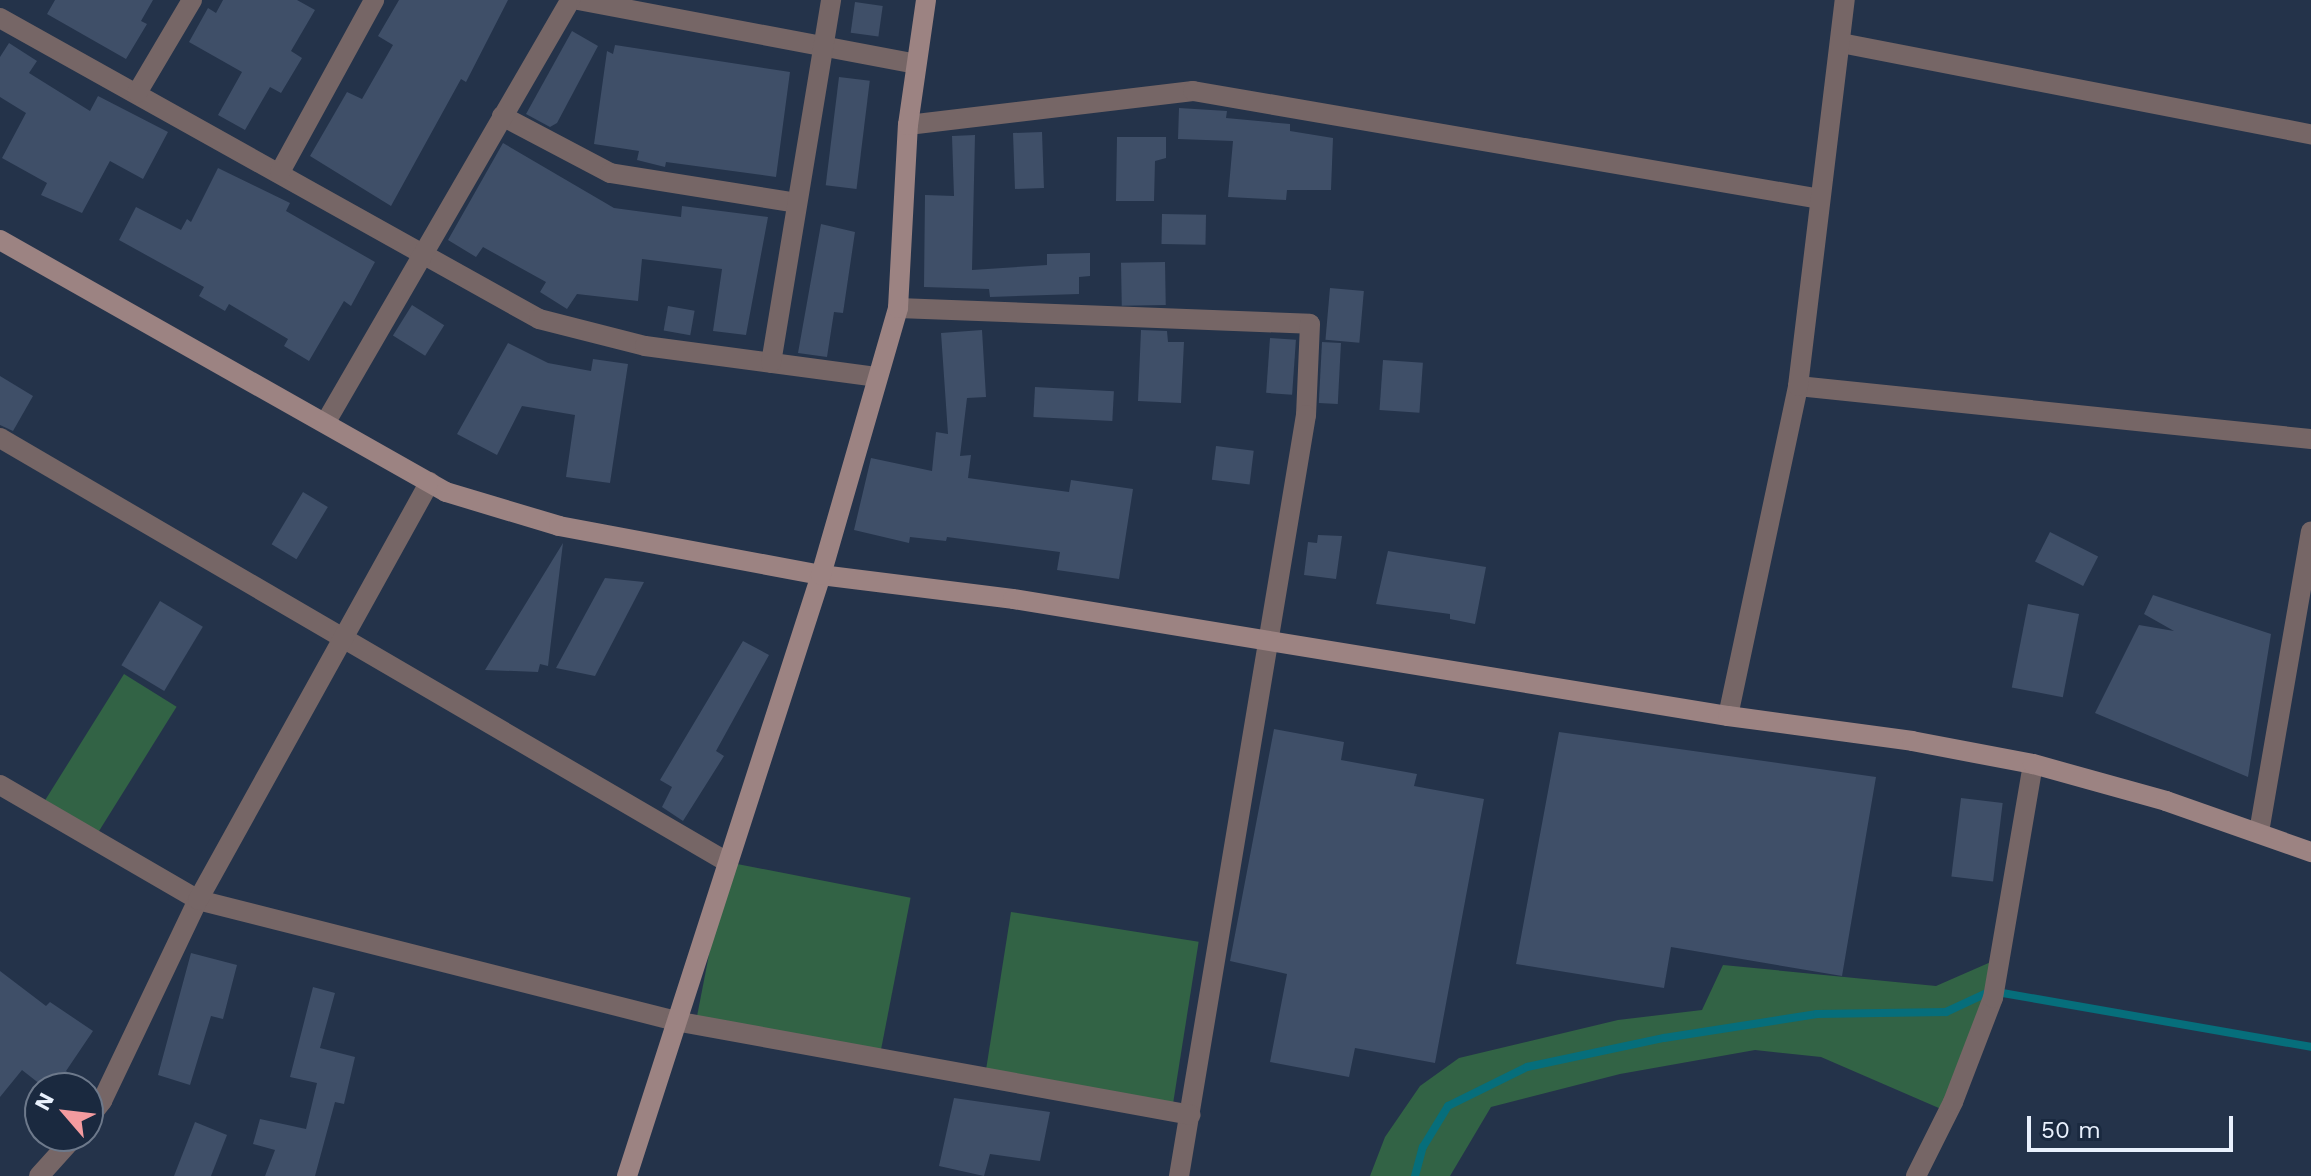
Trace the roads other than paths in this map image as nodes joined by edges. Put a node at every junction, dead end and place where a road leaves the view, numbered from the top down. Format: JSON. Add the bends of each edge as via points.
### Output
{"nodes":[{"id":1,"x":192,"y":0,"type":"edge"},
{"id":2,"x":374,"y":0,"type":"edge"},
{"id":3,"x":570,"y":0,"type":"edge"},
{"id":4,"x":578,"y":0,"type":"edge"},
{"id":5,"x":831,"y":0,"type":"edge"},
{"id":6,"x":926,"y":0,"type":"edge"},
{"id":7,"x":1845,"y":0,"type":"edge"},
{"id":8,"x":0,"y":18,"type":"edge"},
{"id":9,"x":1841,"y":43,"type":"junction"},
{"id":10,"x":823,"y":48,"type":"junction"},
{"id":11,"x":916,"y":64,"type":"junction"},
{"id":12,"x":137,"y":93,"type":"junction"},
{"id":13,"x":502,"y":116,"type":"junction"},
{"id":14,"x":908,"y":125,"type":"junction"},
{"id":15,"x":2311,"y":134,"type":"edge"},
{"id":16,"x":280,"y":172,"type":"junction"},
{"id":17,"x":1820,"y":199,"type":"junction"},
{"id":18,"x":797,"y":203,"type":"junction"},
{"id":19,"x":0,"y":240,"type":"edge"},
{"id":20,"x":424,"y":251,"type":"junction"},
{"id":21,"x":898,"y":308,"type":"junction"},
{"id":22,"x":771,"y":363,"type":"junction"},
{"id":23,"x":876,"y":377,"type":"junction"},
{"id":24,"x":1798,"y":386,"type":"junction"},
{"id":25,"x":327,"y":420,"type":"junction"},
{"id":26,"x":0,"y":438,"type":"edge"},
{"id":27,"x":2311,"y":439,"type":"edge"},
{"id":28,"x":430,"y":482,"type":"junction"},
{"id":29,"x":2311,"y":531,"type":"edge"},
{"id":30,"x":821,"y":575,"type":"junction"},
{"id":31,"x":345,"y":636,"type":"junction"},
{"id":32,"x":1270,"y":642,"type":"junction"},
{"id":33,"x":1728,"y":716,"type":"junction"},
{"id":34,"x":2033,"y":764,"type":"junction"},
{"id":35,"x":0,"y":785,"type":"edge"},
{"id":36,"x":2259,"y":832,"type":"junction"},
{"id":37,"x":2311,"y":852,"type":"edge"},
{"id":38,"x":727,"y":862,"type":"junction"},
{"id":39,"x":198,"y":900,"type":"junction"},
{"id":40,"x":675,"y":1021,"type":"junction"},
{"id":41,"x":104,"y":1097,"type":"edge"},
{"id":42,"x":1191,"y":1115,"type":"junction"},
{"id":43,"x":61,"y":1152,"type":"edge"},
{"id":44,"x":39,"y":1176,"type":"edge"},
{"id":45,"x":627,"y":1176,"type":"edge"},
{"id":46,"x":1179,"y":1176,"type":"edge"},
{"id":47,"x":1916,"y":1176,"type":"edge"}],
"edges":[{"from":1,"to":12,"type":"street"},
{"from":2,"to":16,"type":"street"},
{"from":3,"to":13,"type":"street"},
{"from":4,"to":10,"type":"street"},
{"from":5,"to":10,"type":"street"},
{"from":6,"to":11,"type":"street"},
{"from":7,"to":9,"type":"street"},
{"from":8,"to":12,"type":"street"},
{"from":9,"to":15,"type":"street"},
{"from":9,"to":17,"type":"street"},
{"from":10,"to":11,"type":"street"},
{"from":10,"to":18,"type":"street"},
{"from":11,"to":14,"type":"street"},
{"from":12,"to":16,"type":"street"},
{"from":13,"to":18,"type":"street","via":[[610,173]]},
{"from":13,"to":20,"type":"street"},
{"from":14,"to":17,"type":"street","via":[[1193,91]]},
{"from":14,"to":21,"type":"street"},
{"from":16,"to":20,"type":"street"},
{"from":17,"to":24,"type":"street"},
{"from":18,"to":22,"type":"street"},
{"from":19,"to":25,"type":"street"},
{"from":20,"to":22,"type":"street","via":[[539,319],[645,346]]},
{"from":20,"to":25,"type":"street"},
{"from":21,"to":23,"type":"street"},
{"from":21,"to":32,"type":"street","via":[[1310,324],[1306,415]]},
{"from":22,"to":23,"type":"street"},
{"from":23,"to":30,"type":"street"},
{"from":24,"to":27,"type":"street"},
{"from":24,"to":33,"type":"street"},
{"from":25,"to":28,"type":"street"},
{"from":26,"to":31,"type":"street"},
{"from":28,"to":30,"type":"street","via":[[446,492],[559,526]]},
{"from":28,"to":31,"type":"street"},
{"from":29,"to":36,"type":"street"},
{"from":30,"to":32,"type":"street","via":[[1013,599]]},
{"from":30,"to":38,"type":"street"},
{"from":31,"to":38,"type":"street"},
{"from":31,"to":39,"type":"street"},
{"from":32,"to":33,"type":"street"},
{"from":32,"to":42,"type":"street"},
{"from":33,"to":34,"type":"street"},
{"from":34,"to":36,"type":"street"},
{"from":34,"to":47,"type":"street","via":[[1993,998],[1953,1102]]},
{"from":35,"to":39,"type":"street"},
{"from":36,"to":37,"type":"street"},
{"from":38,"to":40,"type":"street"},
{"from":39,"to":40,"type":"street"},
{"from":39,"to":41,"type":"street"},
{"from":40,"to":42,"type":"street"},
{"from":40,"to":45,"type":"street"},
{"from":42,"to":46,"type":"street"},
{"from":43,"to":44,"type":"street"}]}
